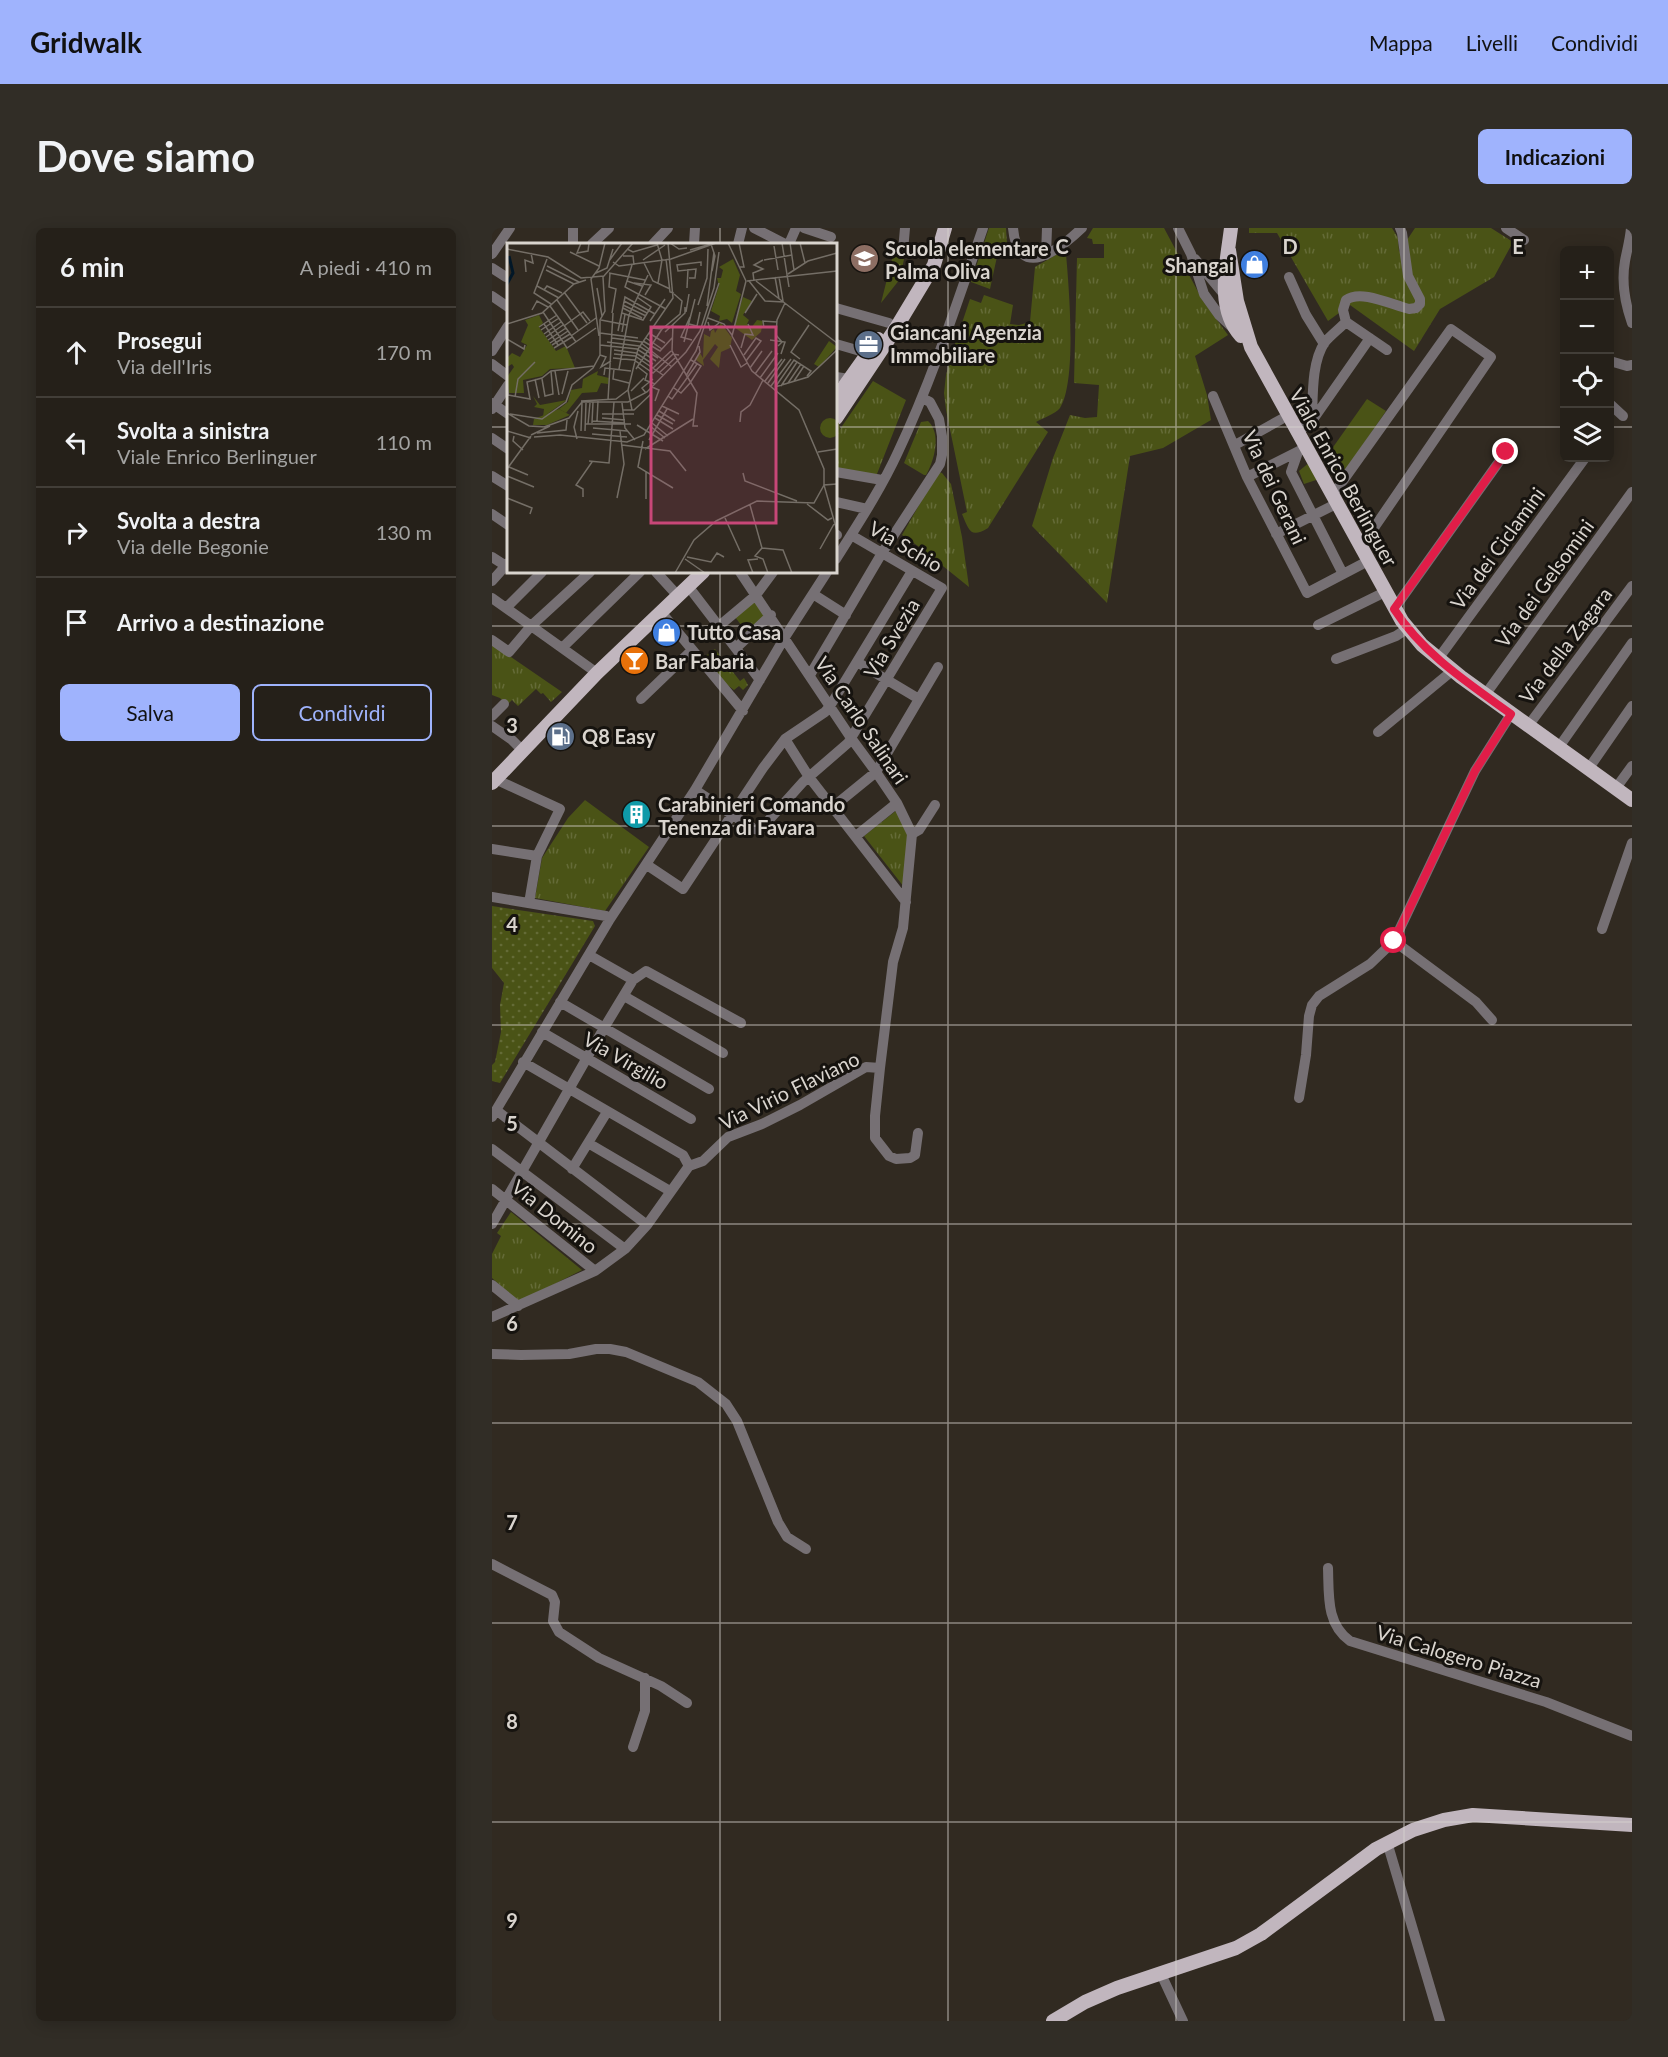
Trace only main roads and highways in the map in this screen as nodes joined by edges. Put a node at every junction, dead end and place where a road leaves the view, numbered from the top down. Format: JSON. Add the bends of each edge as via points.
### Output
{"nodes":[{"id":1,"x":945,"y":228,"type":"edge"},
{"id":2,"x":1231,"y":228,"type":"edge"},
{"id":3,"x":1229,"y":250,"type":"junction"},
{"id":4,"x":936,"y":253,"type":"junction"},
{"id":5,"x":1239,"y":326,"type":"junction"},
{"id":6,"x":842,"y":378,"type":"edge"},
{"id":7,"x":837,"y":395,"type":"edge"},
{"id":8,"x":837,"y":416,"type":"edge"},
{"id":9,"x":703,"y":573,"type":"edge"},
{"id":10,"x":494,"y":781,"type":"edge"},
{"id":11,"x":1632,"y":800,"type":"edge"},
{"id":12,"x":1632,"y":1825,"type":"edge"},
{"id":13,"x":1053,"y":2021,"type":"edge"}],
"edges":[{"from":1,"to":4,"type":"main road"},
{"from":2,"to":3,"type":"main road"},
{"from":3,"to":5,"type":"main road"},
{"from":3,"to":5,"type":"main road","via":[[1224,294],[1230,318]]},
{"from":4,"to":6,"type":"main road","via":[[867,353]]},
{"from":4,"to":8,"type":"main road","via":[[934,265],[896,328]]},
{"from":5,"to":11,"type":"main road","name":"Viale Enrico Berlinguer","via":[[1298,432],[1302,449],[1335,498],[1408,628],[1452,671]]},
{"from":6,"to":7,"type":"main road"},
{"from":9,"to":10,"type":"main road","via":[[597,673]]},
{"from":12,"to":13,"type":"main road","via":[[1473,1815],[1444,1820],[1387,1842],[1261,1934],[1217,1956],[1117,1988]]}]}
